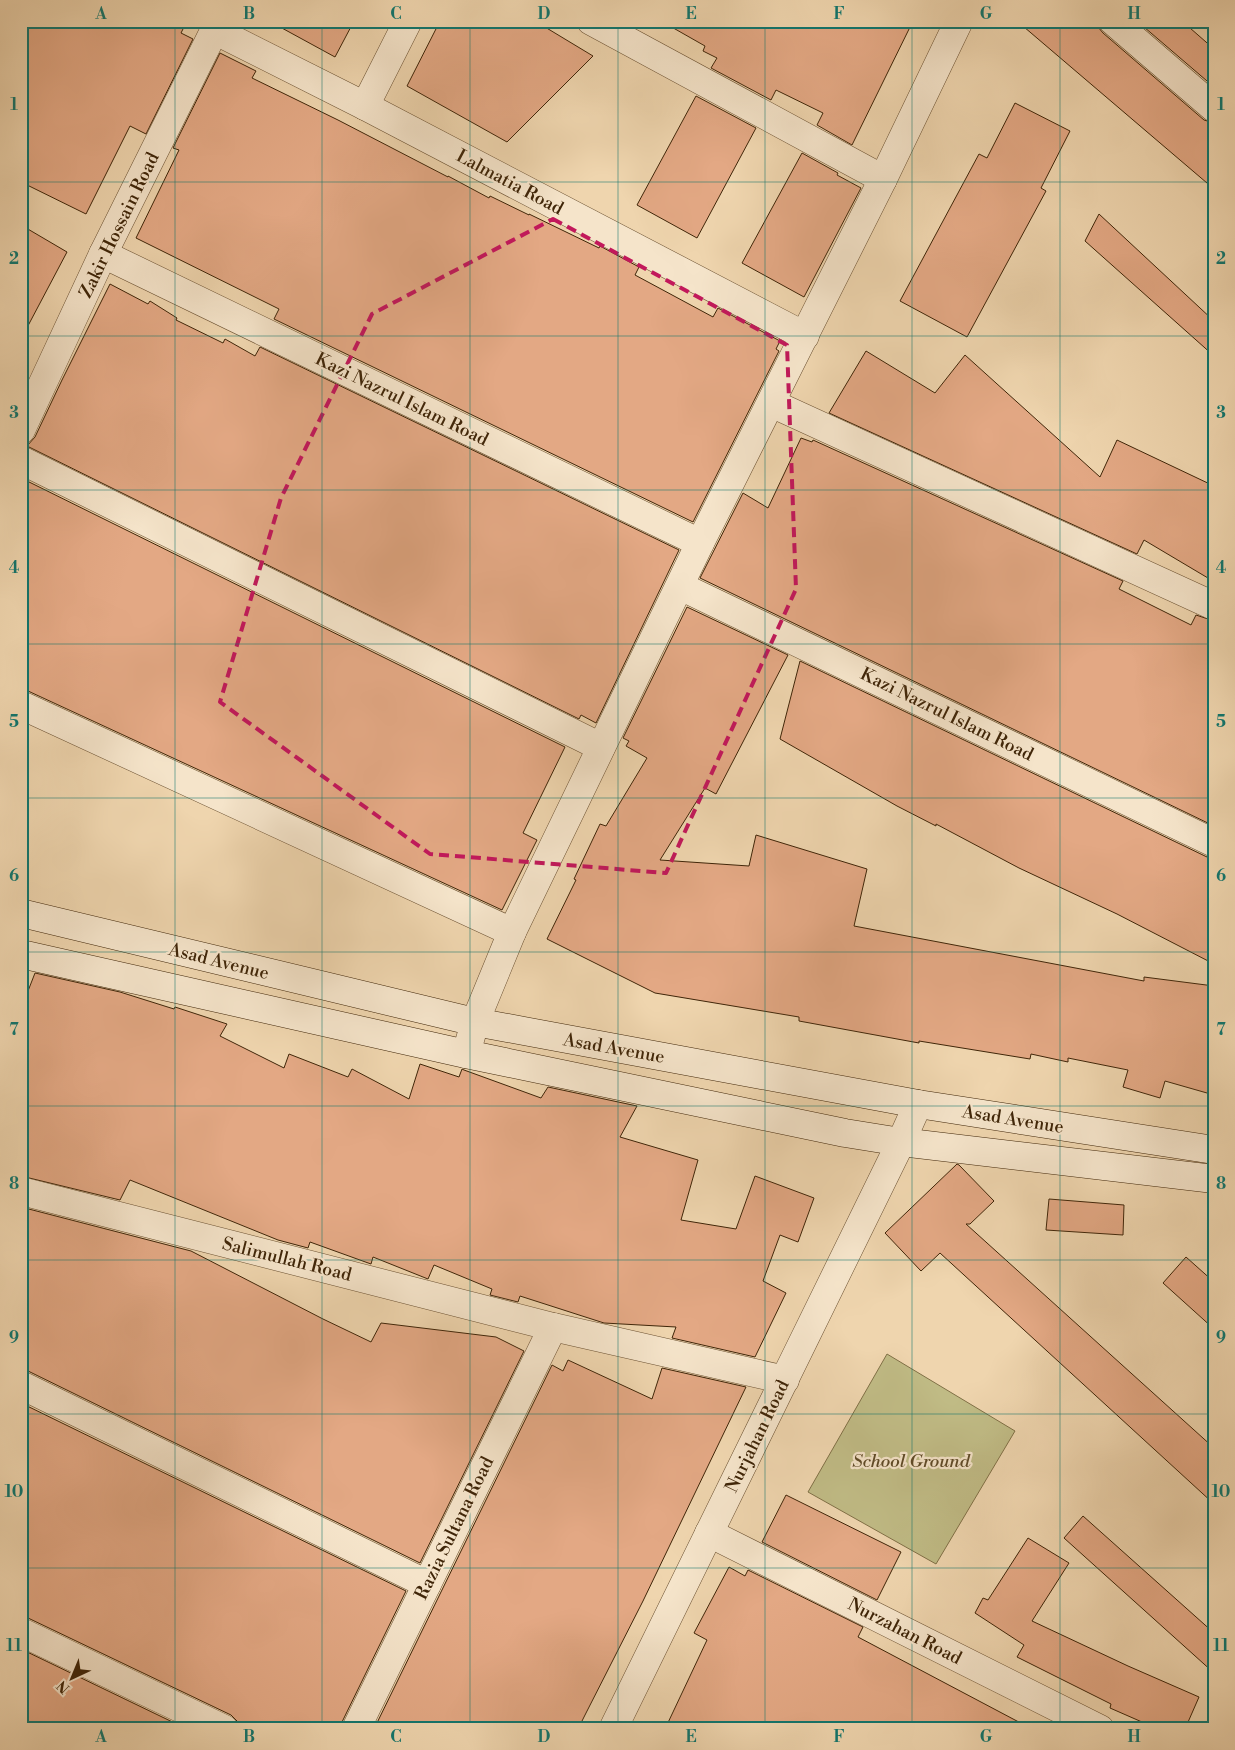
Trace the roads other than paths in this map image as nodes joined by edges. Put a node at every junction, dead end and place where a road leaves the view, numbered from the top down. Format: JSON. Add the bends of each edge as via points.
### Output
{"nodes":[{"id":1,"x":408,"y":21,"type":"edge"},
{"id":2,"x":591,"y":21,"type":"edge"},
{"id":3,"x":959,"y":21,"type":"edge"},
{"id":4,"x":1113,"y":21,"type":"edge"},
{"id":5,"x":216,"y":26,"type":"edge"},
{"id":6,"x":365,"y":106,"type":"junction"},
{"id":7,"x":1214,"y":108,"type":"edge"},
{"id":8,"x":883,"y":179,"type":"junction"},
{"id":9,"x":104,"y":254,"type":"junction"},
{"id":10,"x":805,"y":336,"type":"junction"},
{"id":11,"x":771,"y":403,"type":"junction"},
{"id":12,"x":21,"y":430,"type":"edge"},
{"id":13,"x":21,"y":460,"type":"edge"},
{"id":14,"x":700,"y":543,"type":"junction"},
{"id":15,"x":680,"y":586,"type":"junction"},
{"id":16,"x":1214,"y":606,"type":"edge"},
{"id":17,"x":21,"y":705,"type":"edge"},
{"id":18,"x":601,"y":748,"type":"junction"},
{"id":19,"x":1214,"y":843,"type":"edge"},
{"id":20,"x":21,"y":914,"type":"edge"},
{"id":21,"x":512,"y":932,"type":"junction"},
{"id":22,"x":21,"y":954,"type":"edge"},
{"id":23,"x":475,"y":1022,"type":"junction"},
{"id":24,"x":466,"y":1054,"type":"junction"},
{"id":25,"x":918,"y":1104,"type":"junction"},
{"id":26,"x":901,"y":1142,"type":"junction"},
{"id":27,"x":1214,"y":1150,"type":"edge"},
{"id":28,"x":1214,"y":1180,"type":"edge"},
{"id":29,"x":21,"y":1191,"type":"edge"},
{"id":30,"x":553,"y":1327,"type":"junction"},
{"id":31,"x":785,"y":1380,"type":"junction"},
{"id":32,"x":21,"y":1385,"type":"edge"},
{"id":33,"x":709,"y":1533,"type":"junction"},
{"id":34,"x":426,"y":1584,"type":"junction"},
{"id":35,"x":21,"y":1632,"type":"edge"},
{"id":36,"x":224,"y":1729,"type":"edge"},
{"id":37,"x":356,"y":1729,"type":"edge"},
{"id":38,"x":613,"y":1729,"type":"edge"},
{"id":39,"x":1100,"y":1729,"type":"edge"}],
"edges":[{"from":1,"to":6,"type":"street"},
{"from":2,"to":8,"type":"street"},
{"from":3,"to":8,"type":"street"},
{"from":4,"to":7,"type":"street"},
{"from":5,"to":6,"type":"street","name":"Lalmatia Road"},
{"from":5,"to":9,"type":"street","name":"Zakir Hossain Road"},
{"from":6,"to":10,"type":"street","name":"Lalmatia Road"},
{"from":8,"to":10,"type":"street"},
{"from":9,"to":12,"type":"street","name":"Zakir Hossain Road"},
{"from":9,"to":14,"type":"street","name":"Kazi Nazrul Islam Road"},
{"from":10,"to":11,"type":"street"},
{"from":11,"to":14,"type":"street"},
{"from":11,"to":16,"type":"street"},
{"from":13,"to":18,"type":"street"},
{"from":14,"to":15,"type":"street"},
{"from":15,"to":18,"type":"street"},
{"from":15,"to":19,"type":"street","name":"Kazi Nazrul Islam Road"},
{"from":17,"to":21,"type":"street"},
{"from":18,"to":21,"type":"street"},
{"from":20,"to":23,"type":"street","name":"Asad Avenue"},
{"from":21,"to":23,"type":"street"},
{"from":22,"to":24,"type":"street","name":"Asad Avenue"},
{"from":23,"to":24,"type":"street"},
{"from":23,"to":25,"type":"street","name":"Asad Avenue"},
{"from":24,"to":26,"type":"street","name":"Asad Avenue"},
{"from":25,"to":26,"type":"street","name":"Nurjahan Road"},
{"from":25,"to":27,"type":"street","name":"Asad Avenue"},
{"from":26,"to":28,"type":"street","name":"Asad Avenue"},
{"from":26,"to":31,"type":"street","name":"Nurjahan Road"},
{"from":29,"to":30,"type":"street","name":"Salimullah Road"},
{"from":30,"to":31,"type":"street","name":"Salimullah Road"},
{"from":30,"to":34,"type":"street","name":"Razia Sultana Road"},
{"from":31,"to":33,"type":"street","name":"Nurjahan Road"},
{"from":32,"to":34,"type":"street"},
{"from":33,"to":38,"type":"street","name":"Nurjahan Road"},
{"from":33,"to":39,"type":"street","name":"Nurzahan Road"},
{"from":34,"to":37,"type":"street","name":"Razia Sultana Road"},
{"from":35,"to":36,"type":"street"}]}
